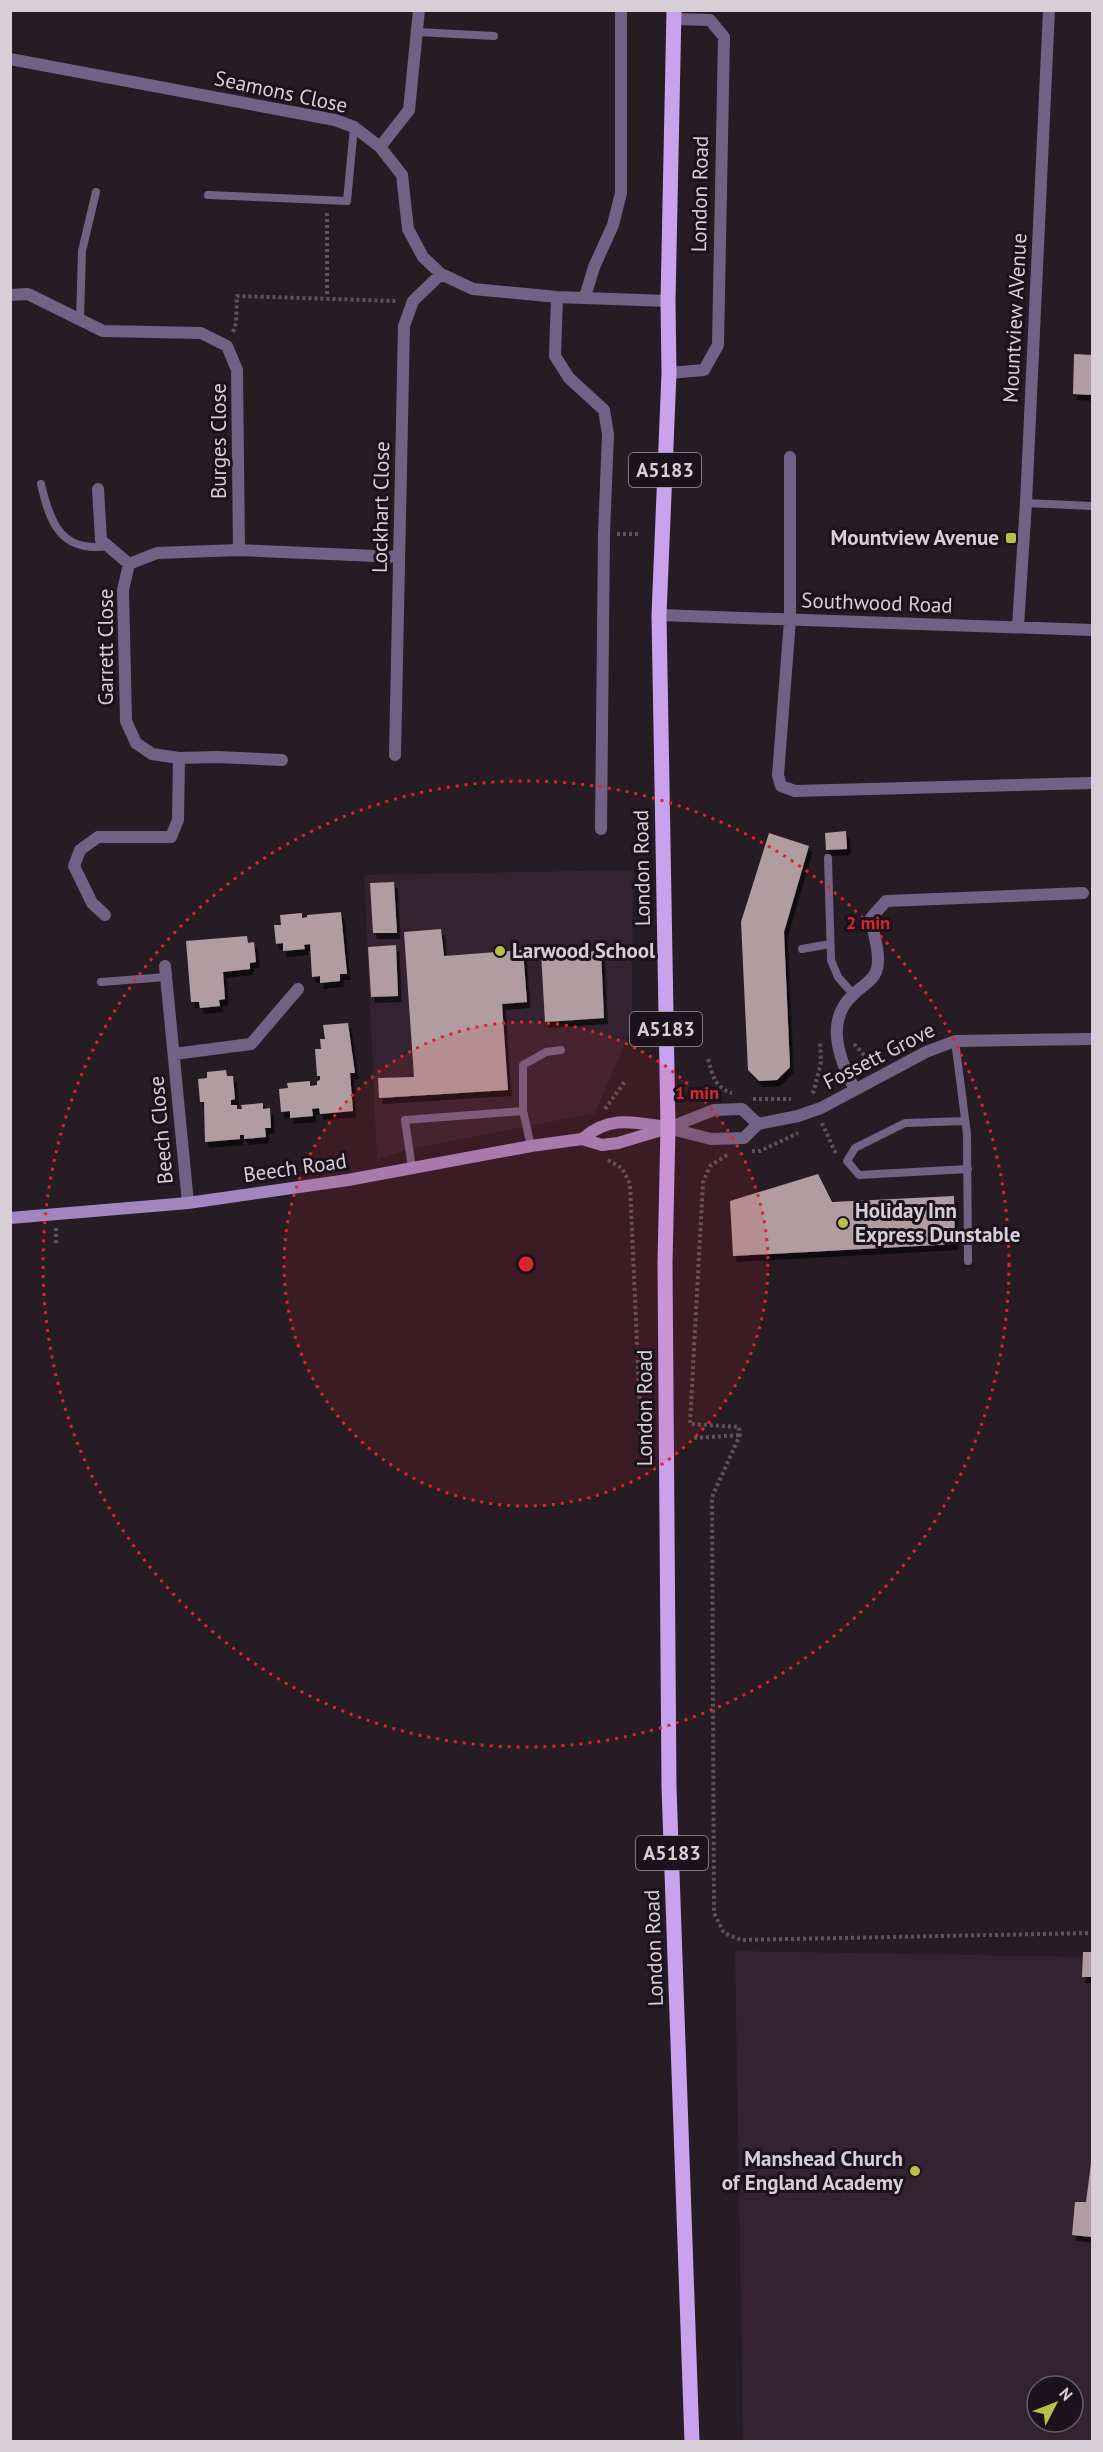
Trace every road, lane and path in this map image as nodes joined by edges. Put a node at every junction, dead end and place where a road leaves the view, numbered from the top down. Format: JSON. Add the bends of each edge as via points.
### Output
{"nodes":[{"id":1,"x":419,"y":10,"type":"edge"},
{"id":2,"x":621,"y":10,"type":"edge"},
{"id":3,"x":1048,"y":10,"type":"edge"},
{"id":4,"x":674,"y":15,"type":"edge"},
{"id":5,"x":417,"y":32,"type":"junction"},
{"id":6,"x":494,"y":36,"type":"dead end"},
{"id":7,"x":10,"y":59,"type":"edge"},
{"id":8,"x":354,"y":127,"type":"junction"},
{"id":9,"x":380,"y":147,"type":"junction"},
{"id":10,"x":96,"y":192,"type":"dead end"},
{"id":11,"x":208,"y":195,"type":"dead end"},
{"id":12,"x":327,"y":200,"type":"junction"},
{"id":13,"x":441,"y":274,"type":"junction"},
{"id":14,"x":10,"y":295,"type":"edge"},
{"id":15,"x":327,"y":297,"type":"junction"},
{"id":16,"x":556,"y":297,"type":"junction"},
{"id":17,"x":585,"y":297,"type":"junction"},
{"id":18,"x":668,"y":301,"type":"junction"},
{"id":19,"x":413,"y":302,"type":"junction"},
{"id":20,"x":80,"y":319,"type":"junction"},
{"id":21,"x":227,"y":346,"type":"junction"},
{"id":22,"x":669,"y":373,"type":"junction"},
{"id":23,"x":790,"y":457,"type":"dead end"},
{"id":24,"x":40,"y":484,"type":"dead end"},
{"id":25,"x":98,"y":489,"type":"dead end"},
{"id":26,"x":1026,"y":503,"type":"junction"},
{"id":27,"x":1092,"y":506,"type":"edge"},
{"id":28,"x":108,"y":546,"type":"junction"},
{"id":29,"x":239,"y":550,"type":"junction"},
{"id":30,"x":399,"y":557,"type":"junction"},
{"id":31,"x":129,"y":564,"type":"junction"},
{"id":32,"x":659,"y":615,"type":"junction"},
{"id":33,"x":790,"y":620,"type":"junction"},
{"id":34,"x":1018,"y":626,"type":"junction"},
{"id":35,"x":1092,"y":630,"type":"edge"},
{"id":36,"x":395,"y":755,"type":"dead end"},
{"id":37,"x":179,"y":758,"type":"junction"},
{"id":38,"x":282,"y":760,"type":"dead end"},
{"id":39,"x":1092,"y":783,"type":"edge"},
{"id":40,"x":601,"y":829,"type":"dead end"},
{"id":41,"x":828,"y":858,"type":"dead end"},
{"id":42,"x":1083,"y":893,"type":"dead end"},
{"id":43,"x":105,"y":915,"type":"dead end"},
{"id":44,"x":830,"y":945,"type":"junction"},
{"id":45,"x":802,"y":949,"type":"dead end"},
{"id":46,"x":166,"y":972,"type":"joint"},
{"id":47,"x":101,"y":982,"type":"dead end"},
{"id":48,"x":298,"y":988,"type":"dead end"},
{"id":49,"x":853,"y":994,"type":"junction"},
{"id":50,"x":819,"y":1032,"type":"dead end"},
{"id":51,"x":1092,"y":1039,"type":"edge"},
{"id":52,"x":849,"y":1040,"type":"dead end"},
{"id":53,"x":955,"y":1041,"type":"junction"},
{"id":54,"x":561,"y":1050,"type":"dead end"},
{"id":55,"x":174,"y":1054,"type":"junction"},
{"id":56,"x":886,"y":1055,"type":"dead end"},
{"id":57,"x":708,"y":1059,"type":"dead end"},
{"id":58,"x":626,"y":1080,"type":"dead end"},
{"id":59,"x":854,"y":1088,"type":"junction"},
{"id":60,"x":739,"y":1096,"type":"dead end"},
{"id":61,"x":805,"y":1097,"type":"dead end"},
{"id":62,"x":797,"y":1098,"type":"dead end"},
{"id":63,"x":748,"y":1099,"type":"dead end"},
{"id":64,"x":523,"y":1111,"type":"junction"},
{"id":65,"x":599,"y":1118,"type":"dead end"},
{"id":66,"x":832,"y":1118,"type":"dead end"},
{"id":67,"x":965,"y":1121,"type":"junction"},
{"id":68,"x":821,"y":1122,"type":"junction"},
{"id":69,"x":758,"y":1124,"type":"junction"},
{"id":70,"x":811,"y":1127,"type":"dead end"},
{"id":71,"x":668,"y":1128,"type":"junction"},
{"id":72,"x":801,"y":1132,"type":"dead end"},
{"id":73,"x":582,"y":1139,"type":"junction"},
{"id":74,"x":531,"y":1146,"type":"junction"},
{"id":75,"x":750,"y":1151,"type":"dead end"},
{"id":76,"x":730,"y":1153,"type":"dead end"},
{"id":77,"x":847,"y":1161,"type":"junction"},
{"id":78,"x":412,"y":1168,"type":"junction"},
{"id":79,"x":622,"y":1168,"type":"dead end"},
{"id":80,"x":968,"y":1169,"type":"junction"},
{"id":81,"x":188,"y":1203,"type":"junction"},
{"id":82,"x":10,"y":1218,"type":"edge"},
{"id":83,"x":968,"y":1261,"type":"dead end"},
{"id":84,"x":648,"y":1436,"type":"dead end"},
{"id":85,"x":740,"y":1436,"type":"junction"},
{"id":86,"x":694,"y":1438,"type":"dead end"},
{"id":87,"x":1092,"y":1934,"type":"edge"},
{"id":88,"x":692,"y":2442,"type":"edge"}],
"edges":[{"from":1,"to":5,"type":"street"},
{"from":2,"to":17,"type":"street","via":[[621,193]]},
{"from":3,"to":26,"type":"street","name":"Mountview AVenue"},
{"from":4,"to":18,"type":"main road","name":"London Road","number":"A5183"},
{"from":4,"to":22,"type":"street","name":"London Road","via":[[710,20],[724,37],[724,49],[718,345],[704,370]]},
{"from":5,"to":6,"type":"lane"},
{"from":5,"to":9,"type":"street","via":[[409,110]]},
{"from":7,"to":8,"type":"street","name":"Seamons Close","via":[[335,120]]},
{"from":8,"to":9,"type":"street","name":"Seamons Close"},
{"from":8,"to":12,"type":"lane","via":[[346,201]]},
{"from":9,"to":13,"type":"street","name":"Seamons Close","via":[[402,175],[408,229],[423,257]]},
{"from":10,"to":20,"type":"lane","via":[[82,251]]},
{"from":11,"to":12,"type":"lane"},
{"from":12,"to":15,"type":"path"},
{"from":13,"to":16,"type":"street","name":"Seamons Close","via":[[473,289]]},
{"from":13,"to":19,"type":"street","name":"Lockhart Close"},
{"from":14,"to":20,"type":"street","via":[[28,294]]},
{"from":15,"to":19,"type":"path"},
{"from":15,"to":21,"type":"path","via":[[237,296],[236,323]]},
{"from":16,"to":17,"type":"street","name":"Seamons Close"},
{"from":16,"to":40,"type":"street","name":"London Road","via":[[555,356],[569,378],[604,410],[608,434]]},
{"from":17,"to":18,"type":"street","name":"Seamons Close"},
{"from":18,"to":22,"type":"main road","name":"London Road","number":"A5183"},
{"from":19,"to":30,"type":"street","name":"Lockhart Close","via":[[404,326]]},
{"from":20,"to":21,"type":"street","via":[[103,331],[201,333]]},
{"from":21,"to":29,"type":"street","name":"Burges Close","via":[[237,370]]},
{"from":22,"to":32,"type":"main road","name":"London Road","number":"A5183"},
{"from":23,"to":33,"type":"street"},
{"from":24,"to":28,"type":"lane","via":[[59,533],[76,543],[95,548]]},
{"from":25,"to":28,"type":"street","via":[[101,540]]},
{"from":26,"to":27,"type":"lane"},
{"from":26,"to":34,"type":"street","name":"Mountview AVenue"},
{"from":28,"to":31,"type":"street"},
{"from":29,"to":30,"type":"street","name":"Garrett Close"},
{"from":29,"to":31,"type":"street","name":"Garrett Close","via":[[157,553]]},
{"from":30,"to":36,"type":"street","name":"Lockhart Close"},
{"from":31,"to":37,"type":"street","name":"Garrett Close","via":[[123,590],[126,721],[136,743],[152,754]]},
{"from":32,"to":33,"type":"street","name":"Southwood Road"},
{"from":32,"to":71,"type":"main road","name":"London Road","number":"A5183"},
{"from":33,"to":34,"type":"street","name":"Southwood Road"},
{"from":33,"to":39,"type":"street","via":[[778,775],[781,786],[795,791]]},
{"from":34,"to":35,"type":"street","name":"Southwood Road"},
{"from":37,"to":38,"type":"street","name":"Garrett Close"},
{"from":37,"to":43,"type":"street","via":[[178,820],[171,837],[98,837],[80,850],[74,866],[92,903]]},
{"from":41,"to":44,"type":"lane"},
{"from":42,"to":49,"type":"street","via":[[886,901],[871,918],[876,972]]},
{"from":44,"to":45,"type":"lane"},
{"from":44,"to":49,"type":"lane","via":[[834,969]]},
{"from":46,"to":47,"type":"lane"},
{"from":46,"to":55,"type":"street","name":"Beech Close"},
{"from":48,"to":55,"type":"street","name":"Beech Close","via":[[251,1044]]},
{"from":49,"to":59,"type":"street","via":[[838,1019],[837,1035],[839,1053]]},
{"from":50,"to":61,"type":"path","via":[[821,1062],[814,1091]]},
{"from":51,"to":53,"type":"street","name":"Fossett Grove"},
{"from":52,"to":56,"type":"path","via":[[864,1055]]},
{"from":53,"to":59,"type":"street","name":"Fossett Grove"},
{"from":53,"to":67,"type":"lane"},
{"from":54,"to":64,"type":"lane","via":[[546,1052],[523,1065]]},
{"from":55,"to":81,"type":"street","name":"Beech Close"},
{"from":57,"to":60,"type":"path","via":[[714,1081]]},
{"from":58,"to":65,"type":"path"},
{"from":59,"to":69,"type":"street","name":"Fossett Grove","via":[[813,1111]]},
{"from":62,"to":63,"type":"path"},
{"from":64,"to":74,"type":"lane"},
{"from":64,"to":78,"type":"lane","via":[[405,1120]]},
{"from":66,"to":68,"type":"path"},
{"from":67,"to":77,"type":"lane","via":[[905,1123],[855,1148]]},
{"from":67,"to":80,"type":"lane"},
{"from":68,"to":70,"type":"path"},
{"from":68,"to":77,"type":"path","via":[[838,1158]]},
{"from":69,"to":71,"type":"street","name":"Fossett Grove","via":[[744,1138],[711,1139]]},
{"from":69,"to":71,"type":"street","via":[[742,1109],[714,1110]]},
{"from":71,"to":73,"type":"street","name":"Beech Road","via":[[618,1143],[602,1145]]},
{"from":71,"to":73,"type":"street","name":"Beech Road","via":[[624,1120],[594,1128]]},
{"from":71,"to":88,"type":"main road","name":"London Road","number":"A5183","via":[[665,1263],[669,1787]]},
{"from":72,"to":75,"type":"path","via":[[760,1151]]},
{"from":73,"to":74,"type":"street","name":"Beech Road"},
{"from":74,"to":78,"type":"street","name":"Beech Road"},
{"from":76,"to":85,"type":"path","via":[[710,1166],[703,1182],[690,1424],[740,1427]]},
{"from":77,"to":80,"type":"lane","via":[[859,1175]]},
{"from":78,"to":81,"type":"street","name":"Beech Road"},
{"from":79,"to":84,"type":"path","via":[[630,1184],[641,1435]]},
{"from":80,"to":83,"type":"lane"},
{"from":81,"to":82,"type":"street","name":"Beech Road"},
{"from":85,"to":86,"type":"path"},
{"from":85,"to":87,"type":"path","via":[[712,1497],[714,1913],[724,1933],[741,1940]]}]}
